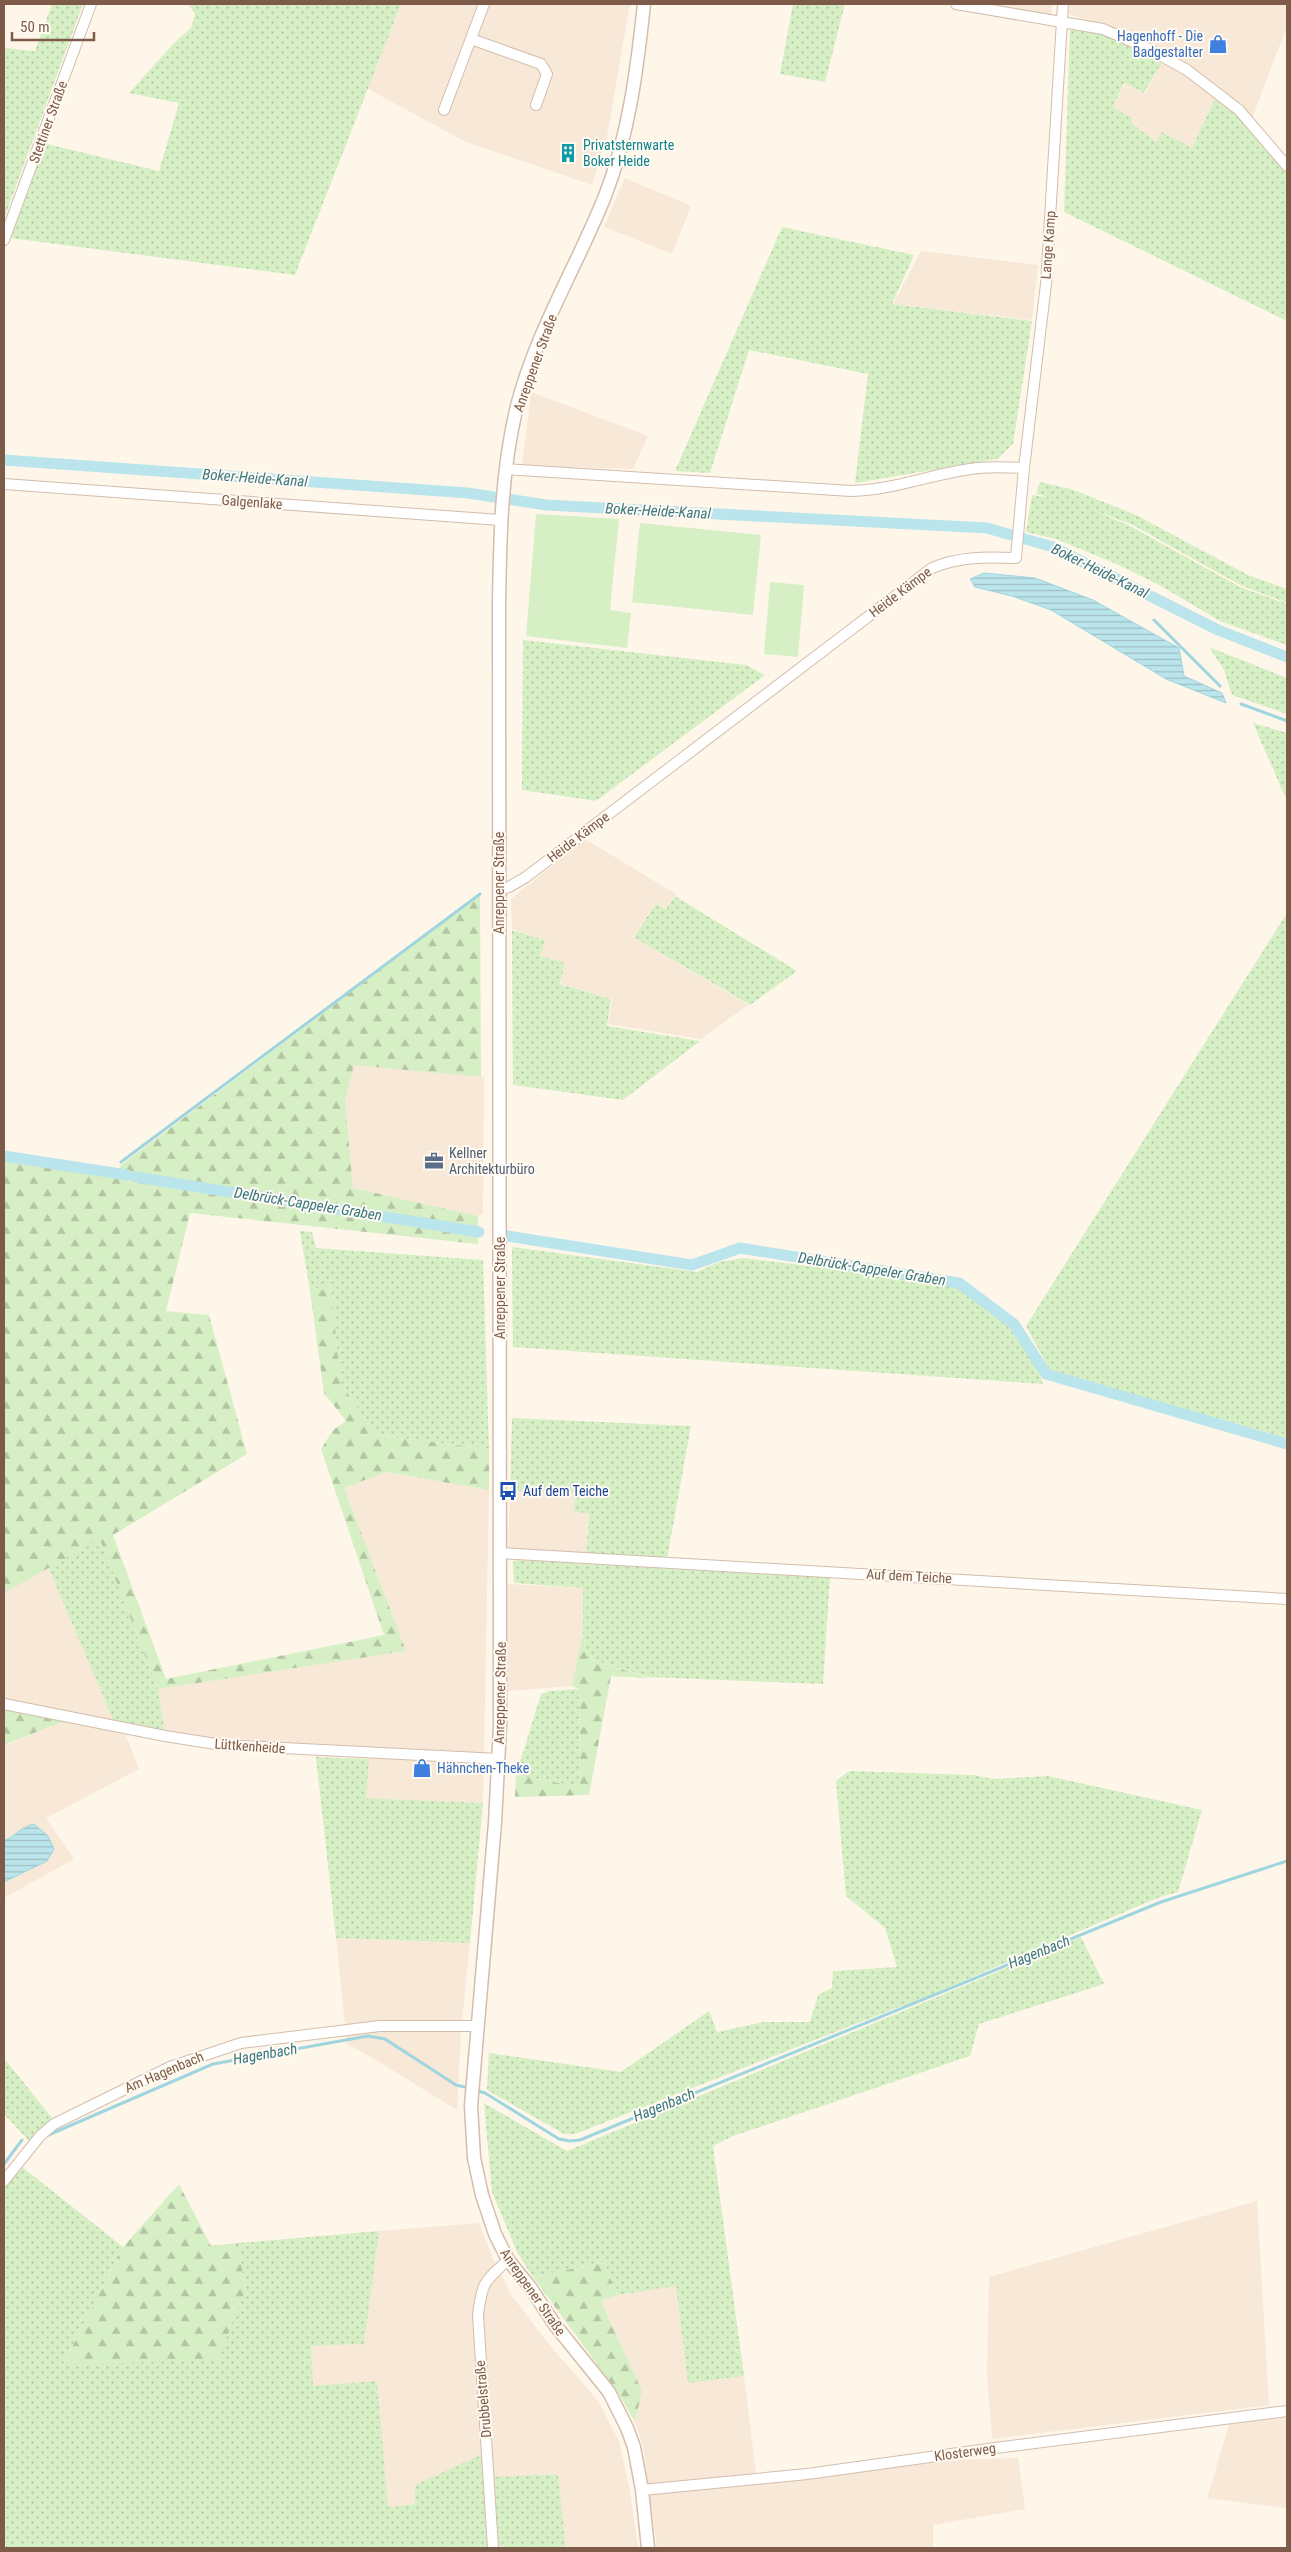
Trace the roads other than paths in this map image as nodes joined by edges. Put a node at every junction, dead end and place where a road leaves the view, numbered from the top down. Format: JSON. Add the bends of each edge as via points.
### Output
{"nodes":[{"id":1,"x":91,"y":4,"type":"edge"},
{"id":2,"x":484,"y":4,"type":"edge"},
{"id":3,"x":644,"y":4,"type":"edge"},
{"id":4,"x":956,"y":4,"type":"edge"},
{"id":5,"x":1063,"y":4,"type":"edge"},
{"id":6,"x":1062,"y":21,"type":"junction"},
{"id":7,"x":472,"y":39,"type":"junction"},
{"id":8,"x":536,"y":105,"type":"dead end"},
{"id":9,"x":444,"y":110,"type":"dead end"},
{"id":10,"x":1287,"y":166,"type":"edge"},
{"id":11,"x":4,"y":240,"type":"edge"},
{"id":12,"x":1024,"y":468,"type":"junction"},
{"id":13,"x":505,"y":469,"type":"junction"},
{"id":14,"x":4,"y":484,"type":"edge"},
{"id":15,"x":500,"y":520,"type":"junction"},
{"id":16,"x":499,"y":890,"type":"junction"},
{"id":17,"x":501,"y":1553,"type":"junction"},
{"id":18,"x":1287,"y":1599,"type":"edge"},
{"id":19,"x":4,"y":1704,"type":"edge"},
{"id":20,"x":499,"y":1759,"type":"junction"},
{"id":21,"x":476,"y":2026,"type":"junction"},
{"id":22,"x":4,"y":2181,"type":"edge"},
{"id":23,"x":508,"y":2260,"type":"junction"},
{"id":24,"x":1287,"y":2411,"type":"edge"},
{"id":25,"x":642,"y":2490,"type":"junction"},
{"id":26,"x":493,"y":2548,"type":"edge"},
{"id":27,"x":648,"y":2548,"type":"edge"}],
"edges":[{"from":1,"to":11,"type":"street","name":"Stettiner Straße"},
{"from":2,"to":7,"type":"street"},
{"from":3,"to":13,"type":"street","name":"Anreppener Straße","via":[[631,110],[620,154],[528,373],[518,404]]},
{"from":4,"to":6,"type":"street"},
{"from":5,"to":6,"type":"street","name":"Lange Kamp"},
{"from":6,"to":10,"type":"street","via":[[1103,29],[1187,70],[1239,110]]},
{"from":6,"to":12,"type":"street","name":"Lange Kamp","via":[[1046,284]]},
{"from":7,"to":8,"type":"street","via":[[541,64],[547,74]]},
{"from":7,"to":9,"type":"street"},
{"from":12,"to":13,"type":"street","via":[[996,466],[970,469],[904,485],[851,491]]},
{"from":12,"to":16,"type":"street","name":"Heide Kämpe","via":[[1016,558],[976,557],[945,562],[932,568],[526,876]]},
{"from":13,"to":15,"type":"street","name":"Anreppener Straße"},
{"from":14,"to":15,"type":"street","name":"Galgenlake"},
{"from":15,"to":16,"type":"street","name":"Anreppener Straße"},
{"from":16,"to":17,"type":"street","name":"Anreppener Straße"},
{"from":17,"to":18,"type":"street","name":"Auf dem Teiche"},
{"from":17,"to":20,"type":"street","name":"Anreppener Straße"},
{"from":19,"to":20,"type":"street","name":"Lüttkenheide","via":[[222,1745]]},
{"from":20,"to":21,"type":"street","name":"Anreppener Straße"},
{"from":21,"to":22,"type":"street","name":"Am Hagenbach","via":[[380,2026],[278,2038],[219,2049],[170,2067],[54,2124],[40,2136]]},
{"from":21,"to":23,"type":"street","name":"Anreppener Straße","via":[[471,2106],[474,2158],[482,2195]]},
{"from":23,"to":25,"type":"street","name":"Anreppener Straße","via":[[614,2400],[634,2447]]},
{"from":23,"to":26,"type":"street","name":"Drubbelstraße","via":[[484,2282],[478,2315]]},
{"from":24,"to":25,"type":"street","name":"Klosterweg","via":[[807,2474]]},
{"from":25,"to":27,"type":"street","name":"Anreppener Straße"}]}
